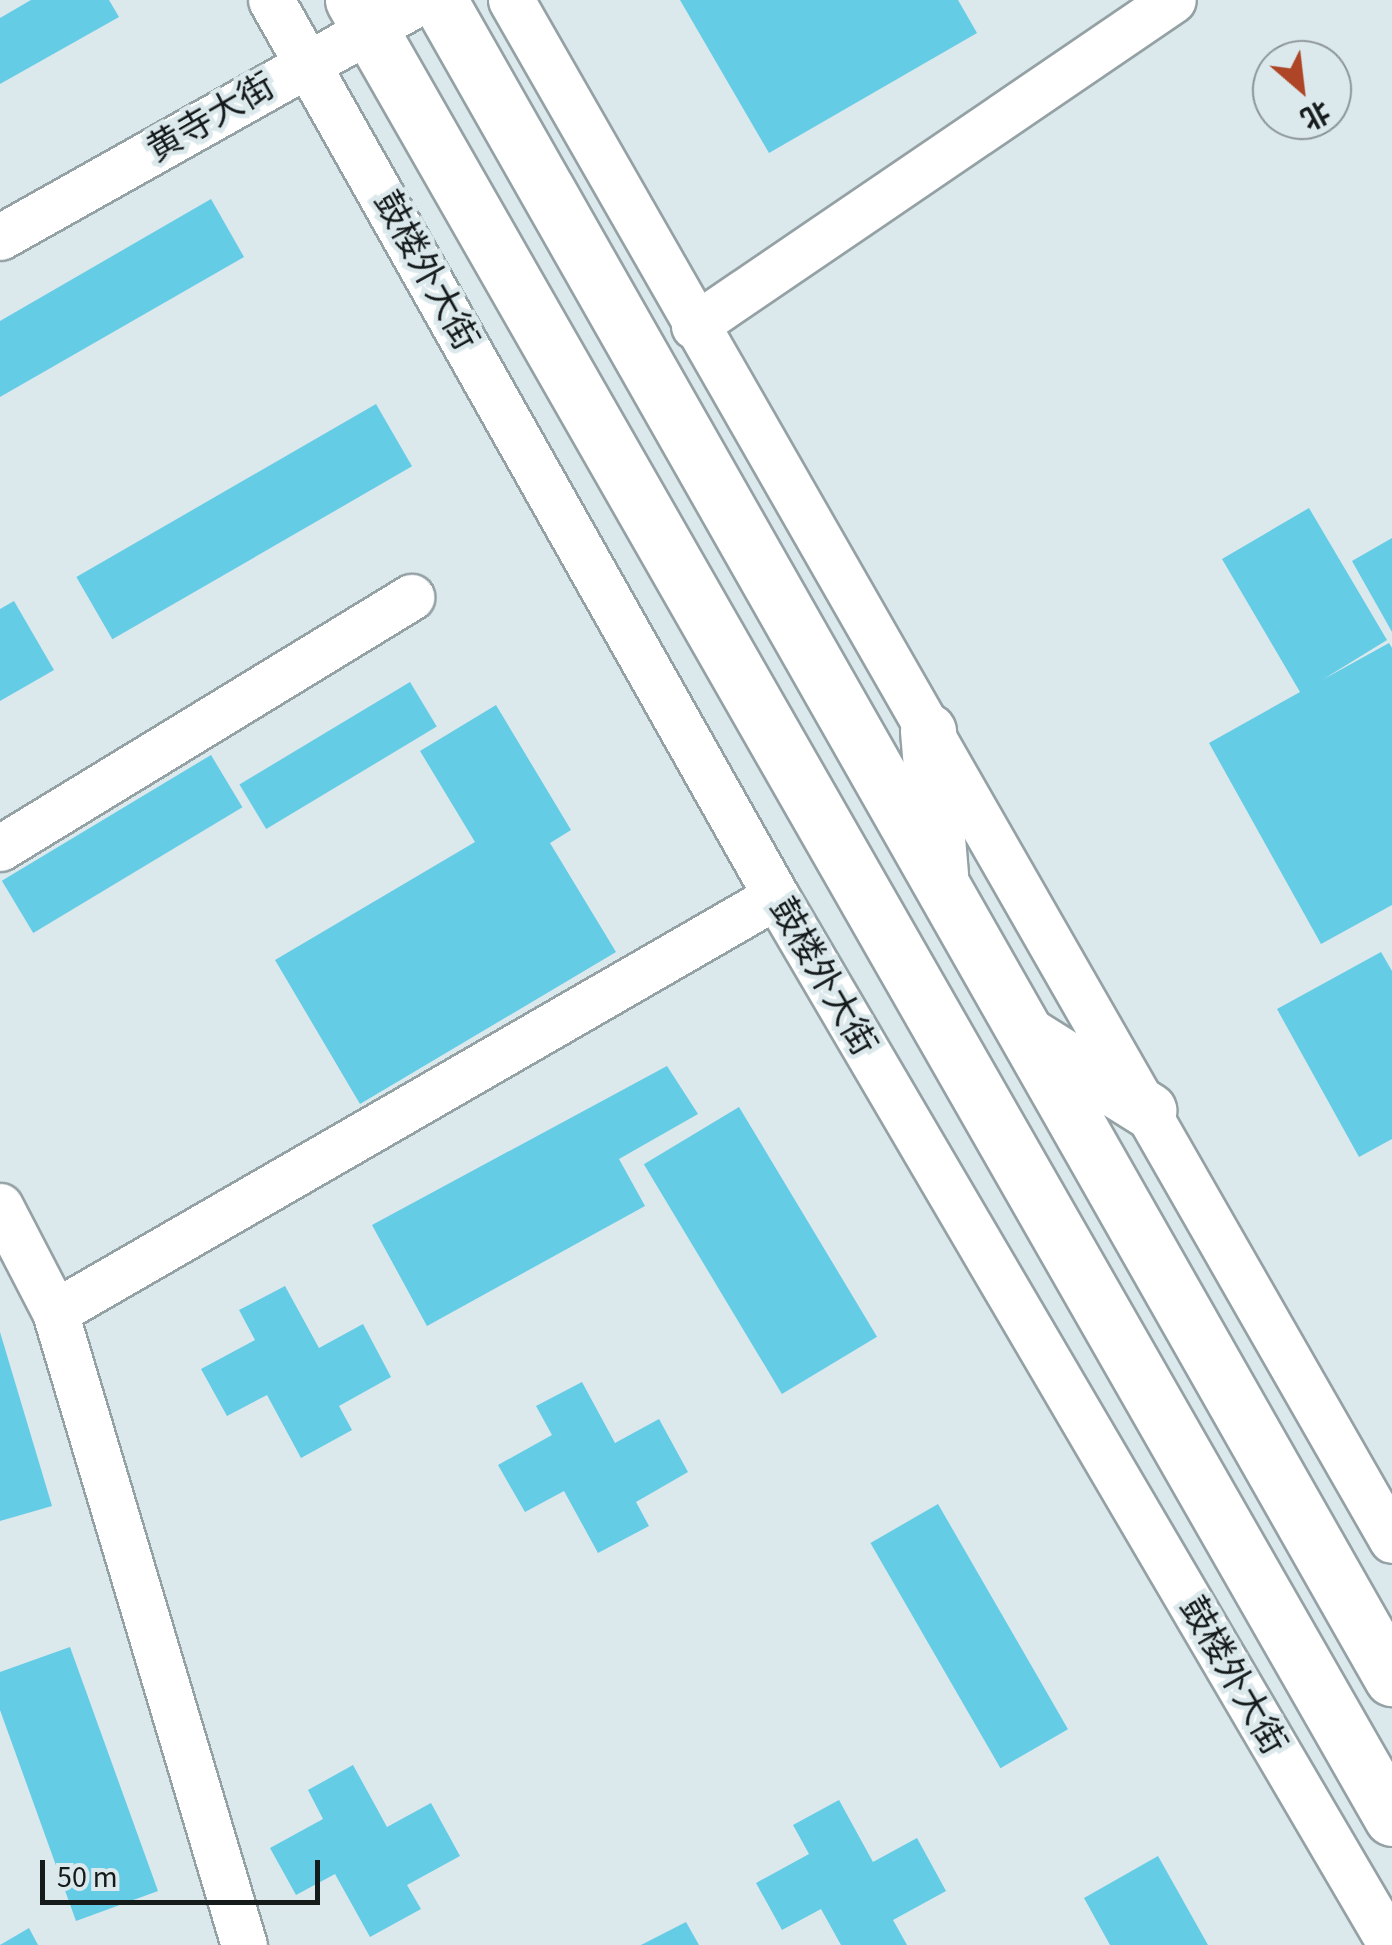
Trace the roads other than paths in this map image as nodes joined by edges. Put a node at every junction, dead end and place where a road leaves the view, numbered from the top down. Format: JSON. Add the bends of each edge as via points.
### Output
{"nodes":[{"id":1,"x":271,"y":0,"type":"edge"},
{"id":2,"x":422,"y":0,"type":"edge"},
{"id":3,"x":439,"y":0,"type":"edge"},
{"id":4,"x":512,"y":0,"type":"edge"},
{"id":5,"x":1173,"y":0,"type":"edge"},
{"id":6,"x":362,"y":14,"type":"edge"},
{"id":7,"x":309,"y":62,"type":"junction"},
{"id":8,"x":0,"y":237,"type":"edge"},
{"id":9,"x":694,"y":326,"type":"junction"},
{"id":10,"x":412,"y":597,"type":"dead end"},
{"id":11,"x":928,"y":731,"type":"junction"},
{"id":12,"x":0,"y":848,"type":"edge"},
{"id":13,"x":942,"y":892,"type":"junction"},
{"id":14,"x":776,"y":896,"type":"junction"},
{"id":15,"x":1023,"y":1033,"type":"junction"},
{"id":16,"x":1148,"y":1110,"type":"junction"},
{"id":17,"x":0,"y":1206,"type":"edge"},
{"id":18,"x":55,"y":1312,"type":"junction"},
{"id":19,"x":1392,"y":1540,"type":"edge"},
{"id":20,"x":1392,"y":1678,"type":"edge"},
{"id":21,"x":1392,"y":1818,"type":"edge"},
{"id":22,"x":244,"y":1945,"type":"edge"},
{"id":23,"x":1391,"y":1945,"type":"edge"}],
"edges":[{"from":1,"to":7,"type":"street","name":"鼓楼外大街"},
{"from":2,"to":6,"type":"street","name":"黄寺大街"},
{"from":3,"to":13,"type":"main road"},
{"from":4,"to":9,"type":"street"},
{"from":5,"to":9,"type":"street"},
{"from":6,"to":7,"type":"street","name":"黄寺大街"},
{"from":6,"to":21,"type":"main road","name":"鼓楼外大街"},
{"from":7,"to":8,"type":"street","name":"黄寺大街"},
{"from":7,"to":14,"type":"street","name":"鼓楼外大街"},
{"from":9,"to":11,"type":"street"},
{"from":10,"to":12,"type":"street"},
{"from":11,"to":13,"type":"main road"},
{"from":11,"to":16,"type":"street"},
{"from":13,"to":15,"type":"main road"},
{"from":14,"to":18,"type":"street"},
{"from":14,"to":23,"type":"street","name":"鼓楼外大街"},
{"from":15,"to":16,"type":"main road"},
{"from":15,"to":20,"type":"main road"},
{"from":16,"to":19,"type":"street"},
{"from":17,"to":18,"type":"street"},
{"from":18,"to":22,"type":"street"}]}
